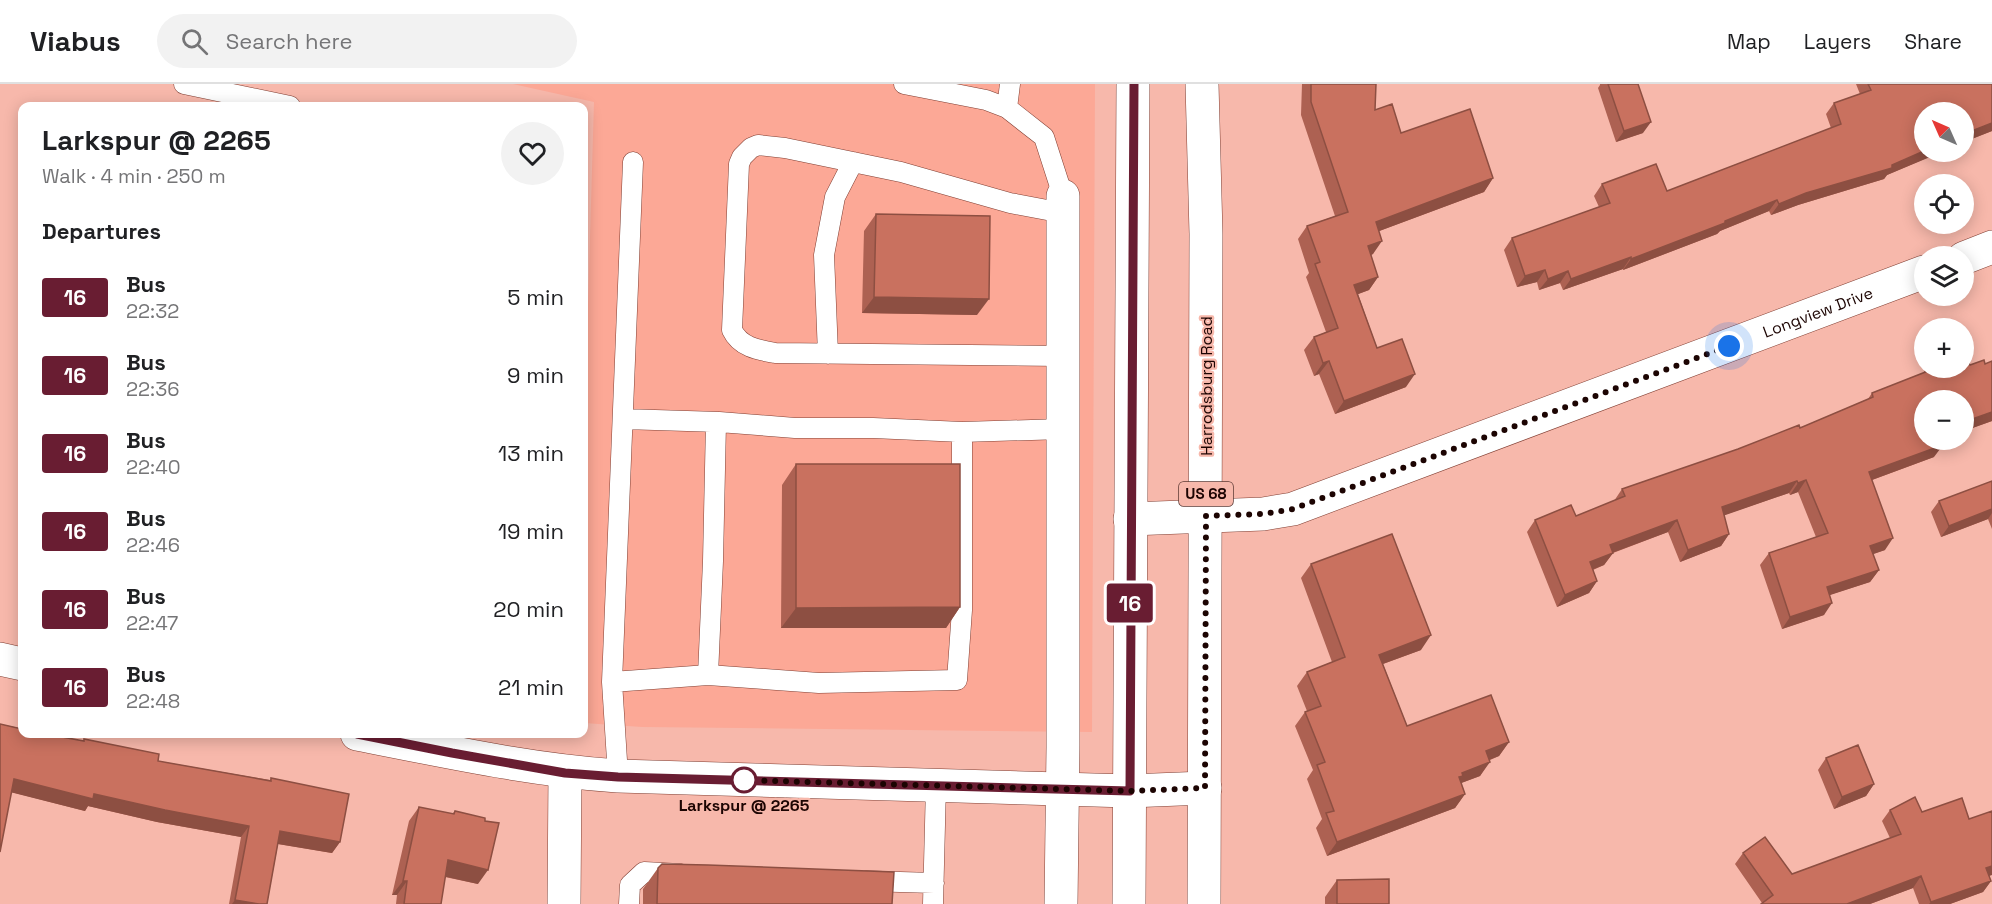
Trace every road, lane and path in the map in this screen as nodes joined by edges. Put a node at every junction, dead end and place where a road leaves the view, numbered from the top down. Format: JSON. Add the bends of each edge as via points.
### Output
{"nodes":[{"id":1,"x":184,"y":84,"type":"edge"},
{"id":2,"x":904,"y":84,"type":"edge"},
{"id":3,"x":1010,"y":84,"type":"edge"},
{"id":4,"x":1134,"y":84,"type":"edge"},
{"id":5,"x":1202,"y":84,"type":"edge"},
{"id":6,"x":271,"y":102,"type":"edge"},
{"id":7,"x":1006,"y":108,"type":"junction"},
{"id":8,"x":633,"y":162,"type":"dead end"},
{"id":9,"x":853,"y":162,"type":"junction"},
{"id":10,"x":1063,"y":205,"type":"junction"},
{"id":11,"x":1992,"y":247,"type":"edge"},
{"id":12,"x":1974,"y":254,"type":"edge"},
{"id":13,"x":1914,"y":276,"type":"edge"},
{"id":14,"x":828,"y":354,"type":"junction"},
{"id":15,"x":1063,"y":356,"type":"junction"},
{"id":16,"x":623,"y":419,"type":"junction"},
{"id":17,"x":716,"y":423,"type":"junction"},
{"id":18,"x":1063,"y":429,"type":"junction"},
{"id":19,"x":962,"y":432,"type":"junction"},
{"id":20,"x":1206,"y":516,"type":"junction"},
{"id":21,"x":1130,"y":519,"type":"junction"},
{"id":22,"x":0,"y":659,"type":"edge"},
{"id":23,"x":18,"y":663,"type":"edge"},
{"id":24,"x":708,"y":675,"type":"junction"},
{"id":25,"x":612,"y":682,"type":"junction"},
{"id":26,"x":400,"y":738,"type":"edge"},
{"id":27,"x":453,"y":743,"type":"edge"},
{"id":28,"x":565,"y":773,"type":"junction"},
{"id":29,"x":618,"y":777,"type":"junction"},
{"id":30,"x":936,"y":785,"type":"junction"},
{"id":31,"x":1205,"y":788,"type":"junction"},
{"id":32,"x":1062,"y":789,"type":"junction"},
{"id":33,"x":1130,"y":791,"type":"junction"},
{"id":34,"x":702,"y":874,"type":"edge"},
{"id":35,"x":853,"y":880,"type":"edge"},
{"id":36,"x":934,"y":883,"type":"junction"},
{"id":37,"x":564,"y":904,"type":"edge"},
{"id":38,"x":629,"y":904,"type":"edge"},
{"id":39,"x":933,"y":904,"type":"edge"},
{"id":40,"x":1061,"y":904,"type":"edge"},
{"id":41,"x":1129,"y":904,"type":"edge"},
{"id":42,"x":1204,"y":904,"type":"edge"}],
"edges":[{"from":1,"to":6,"type":"lane"},
{"from":2,"to":7,"type":"lane","via":[[986,100]]},
{"from":3,"to":7,"type":"lane"},
{"from":4,"to":21,"type":"street"},
{"from":5,"to":20,"type":"street","name":"Harrodsburg Road","number":"US 68"},
{"from":7,"to":10,"type":"lane","via":[[1044,137]]},
{"from":8,"to":16,"type":"lane"},
{"from":9,"to":10,"type":"lane","via":[[1011,202]]},
{"from":9,"to":14,"type":"lane","via":[[835,197],[824,255]]},
{"from":9,"to":14,"type":"lane","via":[[758,145],[739,164],[732,330],[736,338],[754,349]]},
{"from":10,"to":15,"type":"street"},
{"from":11,"to":12,"type":"street"},
{"from":13,"to":20,"type":"street","name":"Longview Drive","via":[[1293,509]]},
{"from":14,"to":15,"type":"lane"},
{"from":15,"to":18,"type":"street"},
{"from":16,"to":17,"type":"lane"},
{"from":16,"to":25,"type":"lane"},
{"from":17,"to":19,"type":"lane"},
{"from":17,"to":24,"type":"lane"},
{"from":18,"to":19,"type":"lane"},
{"from":18,"to":32,"type":"street"},
{"from":19,"to":24,"type":"lane","via":[[962,610],[957,680],[819,683]]},
{"from":20,"to":21,"type":"street","name":"Longview Drive"},
{"from":20,"to":31,"type":"street","name":"Harrodsburg Road","number":"US 68"},
{"from":21,"to":33,"type":"street"},
{"from":22,"to":23,"type":"street"},
{"from":24,"to":25,"type":"lane"},
{"from":25,"to":29,"type":"lane"},
{"from":26,"to":27,"type":"street"},
{"from":27,"to":28,"type":"street"},
{"from":28,"to":29,"type":"street"},
{"from":28,"to":37,"type":"street"},
{"from":29,"to":30,"type":"street"},
{"from":30,"to":32,"type":"street"},
{"from":30,"to":36,"type":"lane"},
{"from":31,"to":33,"type":"street"},
{"from":31,"to":42,"type":"street","name":"Harrodsburg Road","number":"US 68"},
{"from":32,"to":33,"type":"street"},
{"from":32,"to":40,"type":"street"},
{"from":33,"to":41,"type":"street"},
{"from":34,"to":38,"type":"lane","via":[[645,872],[630,885]]},
{"from":35,"to":36,"type":"lane"},
{"from":36,"to":39,"type":"lane"}]}
